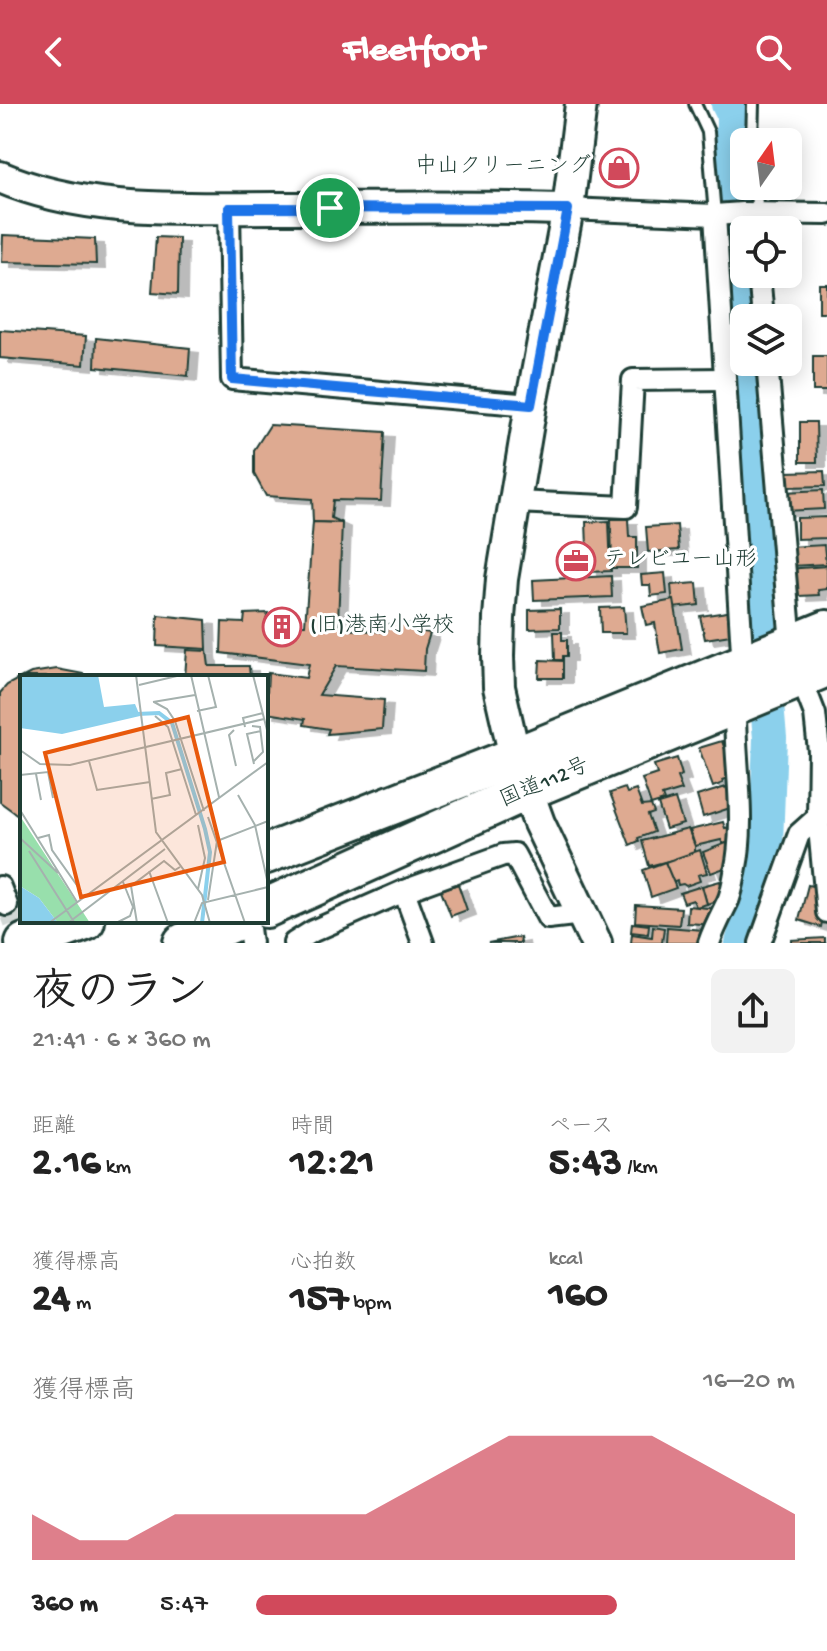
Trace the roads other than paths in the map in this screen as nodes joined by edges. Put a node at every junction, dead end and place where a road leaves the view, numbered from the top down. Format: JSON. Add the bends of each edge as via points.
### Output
{"nodes":[{"id":1,"x":581,"y":104,"type":"edge"},
{"id":2,"x":695,"y":104,"type":"edge"},
{"id":3,"x":753,"y":104,"type":"edge"},
{"id":4,"x":752,"y":128,"type":"edge"},
{"id":5,"x":0,"y":177,"type":"edge"},
{"id":6,"x":229,"y":208,"type":"junction"},
{"id":7,"x":568,"y":209,"type":"junction"},
{"id":8,"x":827,"y":214,"type":"edge"},
{"id":9,"x":715,"y":215,"type":"junction"},
{"id":10,"x":797,"y":216,"type":"edge"},
{"id":11,"x":730,"y":217,"type":"edge"},
{"id":12,"x":768,"y":376,"type":"edge"},
{"id":13,"x":724,"y":379,"type":"junction"},
{"id":14,"x":531,"y":405,"type":"junction"},
{"id":15,"x":515,"y":502,"type":"junction"},
{"id":16,"x":827,"y":630,"type":"edge"},
{"id":17,"x":797,"y":664,"type":"edge"},
{"id":18,"x":740,"y":691,"type":"junction"},
{"id":19,"x":521,"y":773,"type":"junction"},
{"id":20,"x":822,"y":816,"type":"edge"},
{"id":21,"x":268,"y":853,"type":"edge"},
{"id":22,"x":404,"y":891,"type":"junction"},
{"id":23,"x":268,"y":907,"type":"edge"},
{"id":24,"x":827,"y":912,"type":"edge"},
{"id":25,"x":583,"y":914,"type":"junction"},
{"id":26,"x":80,"y":923,"type":"edge"},
{"id":27,"x":231,"y":923,"type":"edge"},
{"id":28,"x":248,"y":923,"type":"edge"},
{"id":29,"x":25,"y":943,"type":"edge"},
{"id":30,"x":183,"y":943,"type":"edge"},
{"id":31,"x":251,"y":943,"type":"edge"},
{"id":32,"x":294,"y":943,"type":"edge"},
{"id":33,"x":423,"y":943,"type":"edge"},
{"id":34,"x":596,"y":943,"type":"edge"},
{"id":35,"x":709,"y":943,"type":"edge"},
{"id":36,"x":760,"y":943,"type":"edge"}],
"edges":[{"from":1,"to":7,"type":"street"},
{"from":2,"to":9,"type":"lane","via":[[708,132]]},
{"from":3,"to":4,"type":"lane"},
{"from":5,"to":6,"type":"street","via":[[37,192],[119,206]]},
{"from":6,"to":7,"type":"street"},
{"from":6,"to":14,"type":"street","via":[[232,379]]},
{"from":7,"to":9,"type":"street"},
{"from":7,"to":14,"type":"street"},
{"from":8,"to":10,"type":"street"},
{"from":9,"to":11,"type":"street"},
{"from":9,"to":13,"type":"street"},
{"from":12,"to":17,"type":"street"},
{"from":13,"to":15,"type":"street","via":[[633,380],[626,507]]},
{"from":13,"to":18,"type":"street"},
{"from":14,"to":15,"type":"street"},
{"from":15,"to":19,"type":"street","via":[[498,644],[499,687]]},
{"from":16,"to":17,"type":"highway","name":"国道112号"},
{"from":17,"to":18,"type":"highway","name":"国道112号"},
{"from":17,"to":20,"type":"street","via":[[815,714]]},
{"from":18,"to":19,"type":"highway","name":"国道112号"},
{"from":18,"to":35,"type":"street","via":[[735,734],[738,852],[727,903]]},
{"from":19,"to":21,"type":"highway","name":"国道112号"},
{"from":19,"to":23,"type":"highway","name":"国道112号"},
{"from":19,"to":25,"type":"street"},
{"from":20,"to":24,"type":"street"},
{"from":20,"to":36,"type":"street","via":[[799,834]]},
{"from":22,"to":25,"type":"street","via":[[514,854],[548,918]]},
{"from":22,"to":32,"type":"street"},
{"from":22,"to":33,"type":"street"},
{"from":25,"to":34,"type":"street"},
{"from":26,"to":29,"type":"highway"},
{"from":27,"to":30,"type":"highway"},
{"from":28,"to":31,"type":"street"}]}
